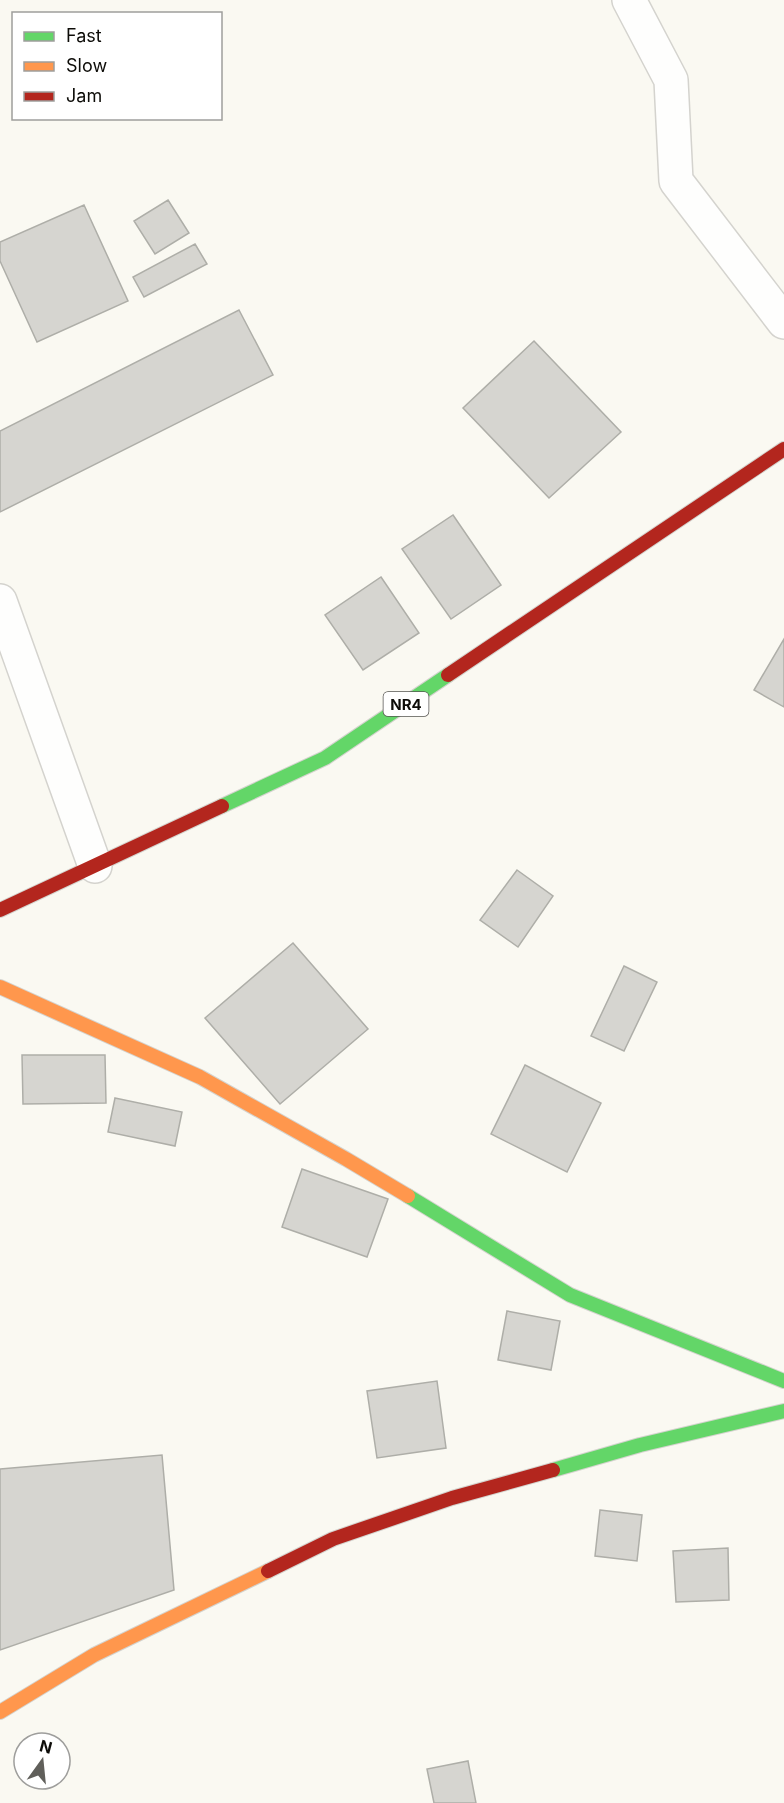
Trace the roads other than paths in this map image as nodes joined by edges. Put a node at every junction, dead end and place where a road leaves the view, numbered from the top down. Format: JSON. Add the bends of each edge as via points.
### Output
{"nodes":[{"id":1,"x":629,"y":0,"type":"edge"},
{"id":2,"x":784,"y":322,"type":"edge"},
{"id":3,"x":784,"y":449,"type":"edge"},
{"id":4,"x":0,"y":601,"type":"edge"},
{"id":5,"x":95,"y":866,"type":"junction"},
{"id":6,"x":0,"y":910,"type":"edge"},
{"id":7,"x":0,"y":987,"type":"edge"},
{"id":8,"x":784,"y":1381,"type":"edge"},
{"id":9,"x":784,"y":1411,"type":"edge"},
{"id":10,"x":0,"y":1712,"type":"edge"}],
"edges":[{"from":1,"to":2,"type":"street","via":[[671,80],[676,181]]},
{"from":3,"to":5,"type":"main road","number":"NR4","via":[[325,758]]},
{"from":4,"to":5,"type":"street"},
{"from":5,"to":6,"type":"main road","number":"NR4"},
{"from":7,"to":8,"type":"main road","via":[[200,1077],[346,1159],[570,1295]]},
{"from":9,"to":10,"type":"main road","via":[[640,1445],[452,1497],[333,1539],[94,1655]]}]}
